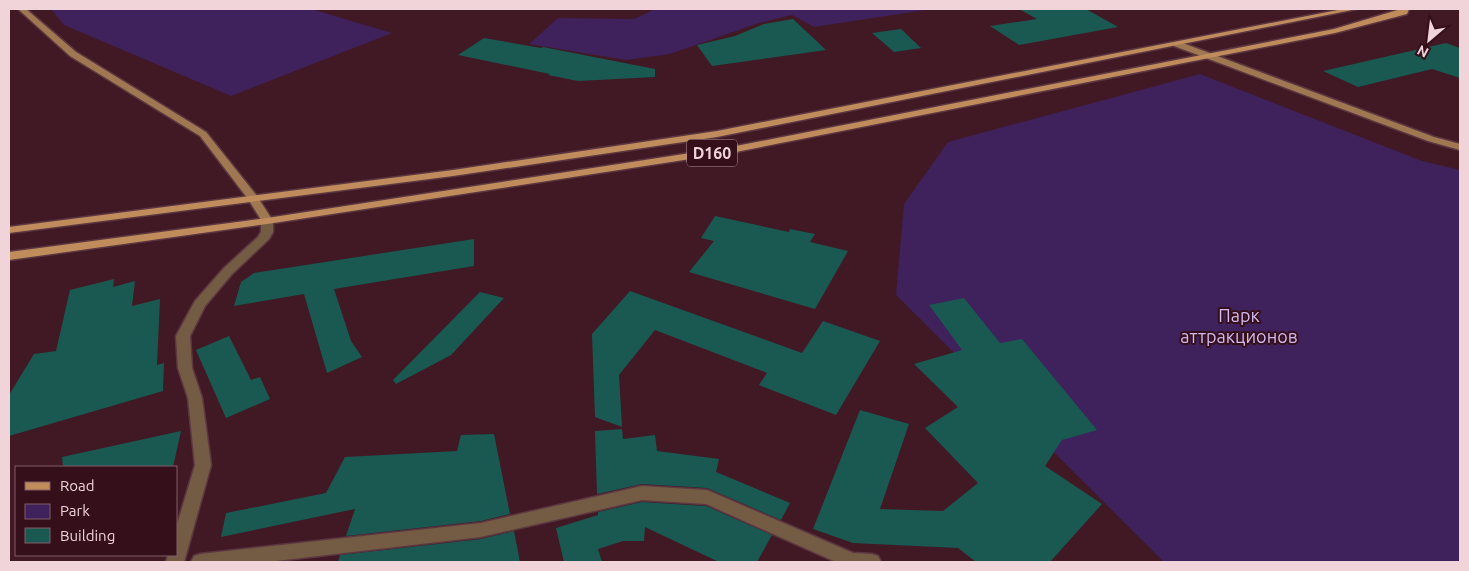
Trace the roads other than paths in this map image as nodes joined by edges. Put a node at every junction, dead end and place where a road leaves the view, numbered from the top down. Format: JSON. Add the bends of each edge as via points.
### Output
{"nodes":[{"id":1,"x":22,"y":9,"type":"edge"},
{"id":2,"x":1353,"y":9,"type":"edge"},
{"id":3,"x":1405,"y":9,"type":"edge"},
{"id":4,"x":1177,"y":44,"type":"junction"},
{"id":5,"x":1213,"y":57,"type":"junction"},
{"id":6,"x":1460,"y":147,"type":"edge"},
{"id":7,"x":253,"y":198,"type":"junction"},
{"id":8,"x":267,"y":221,"type":"junction"},
{"id":9,"x":9,"y":230,"type":"edge"},
{"id":10,"x":9,"y":256,"type":"edge"},
{"id":11,"x":178,"y":552,"type":"edge"},
{"id":12,"x":200,"y":562,"type":"edge"},
{"id":13,"x":852,"y":562,"type":"edge"},
{"id":14,"x":872,"y":562,"type":"edge"}],
"edges":[{"from":1,"to":7,"type":"main road","via":[[73,54],[203,134]]},
{"from":2,"to":4,"type":"main road","number":"D160"},
{"from":3,"to":5,"type":"main road","number":"D160","via":[[1404,12],[1335,31]]},
{"from":4,"to":5,"type":"main road"},
{"from":4,"to":7,"type":"main road","number":"D160","via":[[717,134],[454,173]]},
{"from":5,"to":6,"type":"main road"},
{"from":5,"to":8,"type":"main road","number":"D160","via":[[736,148]]},
{"from":7,"to":8,"type":"main road"},
{"from":7,"to":9,"type":"main road","number":"D160"},
{"from":8,"to":10,"type":"main road","number":"D160"},
{"from":8,"to":11,"type":"street","via":[[263,239],[228,271],[200,304],[183,336],[185,368],[195,398],[203,465]]},
{"from":12,"to":13,"type":"street","via":[[481,530],[642,493],[707,497]]},
{"from":13,"to":14,"type":"street"}]}
